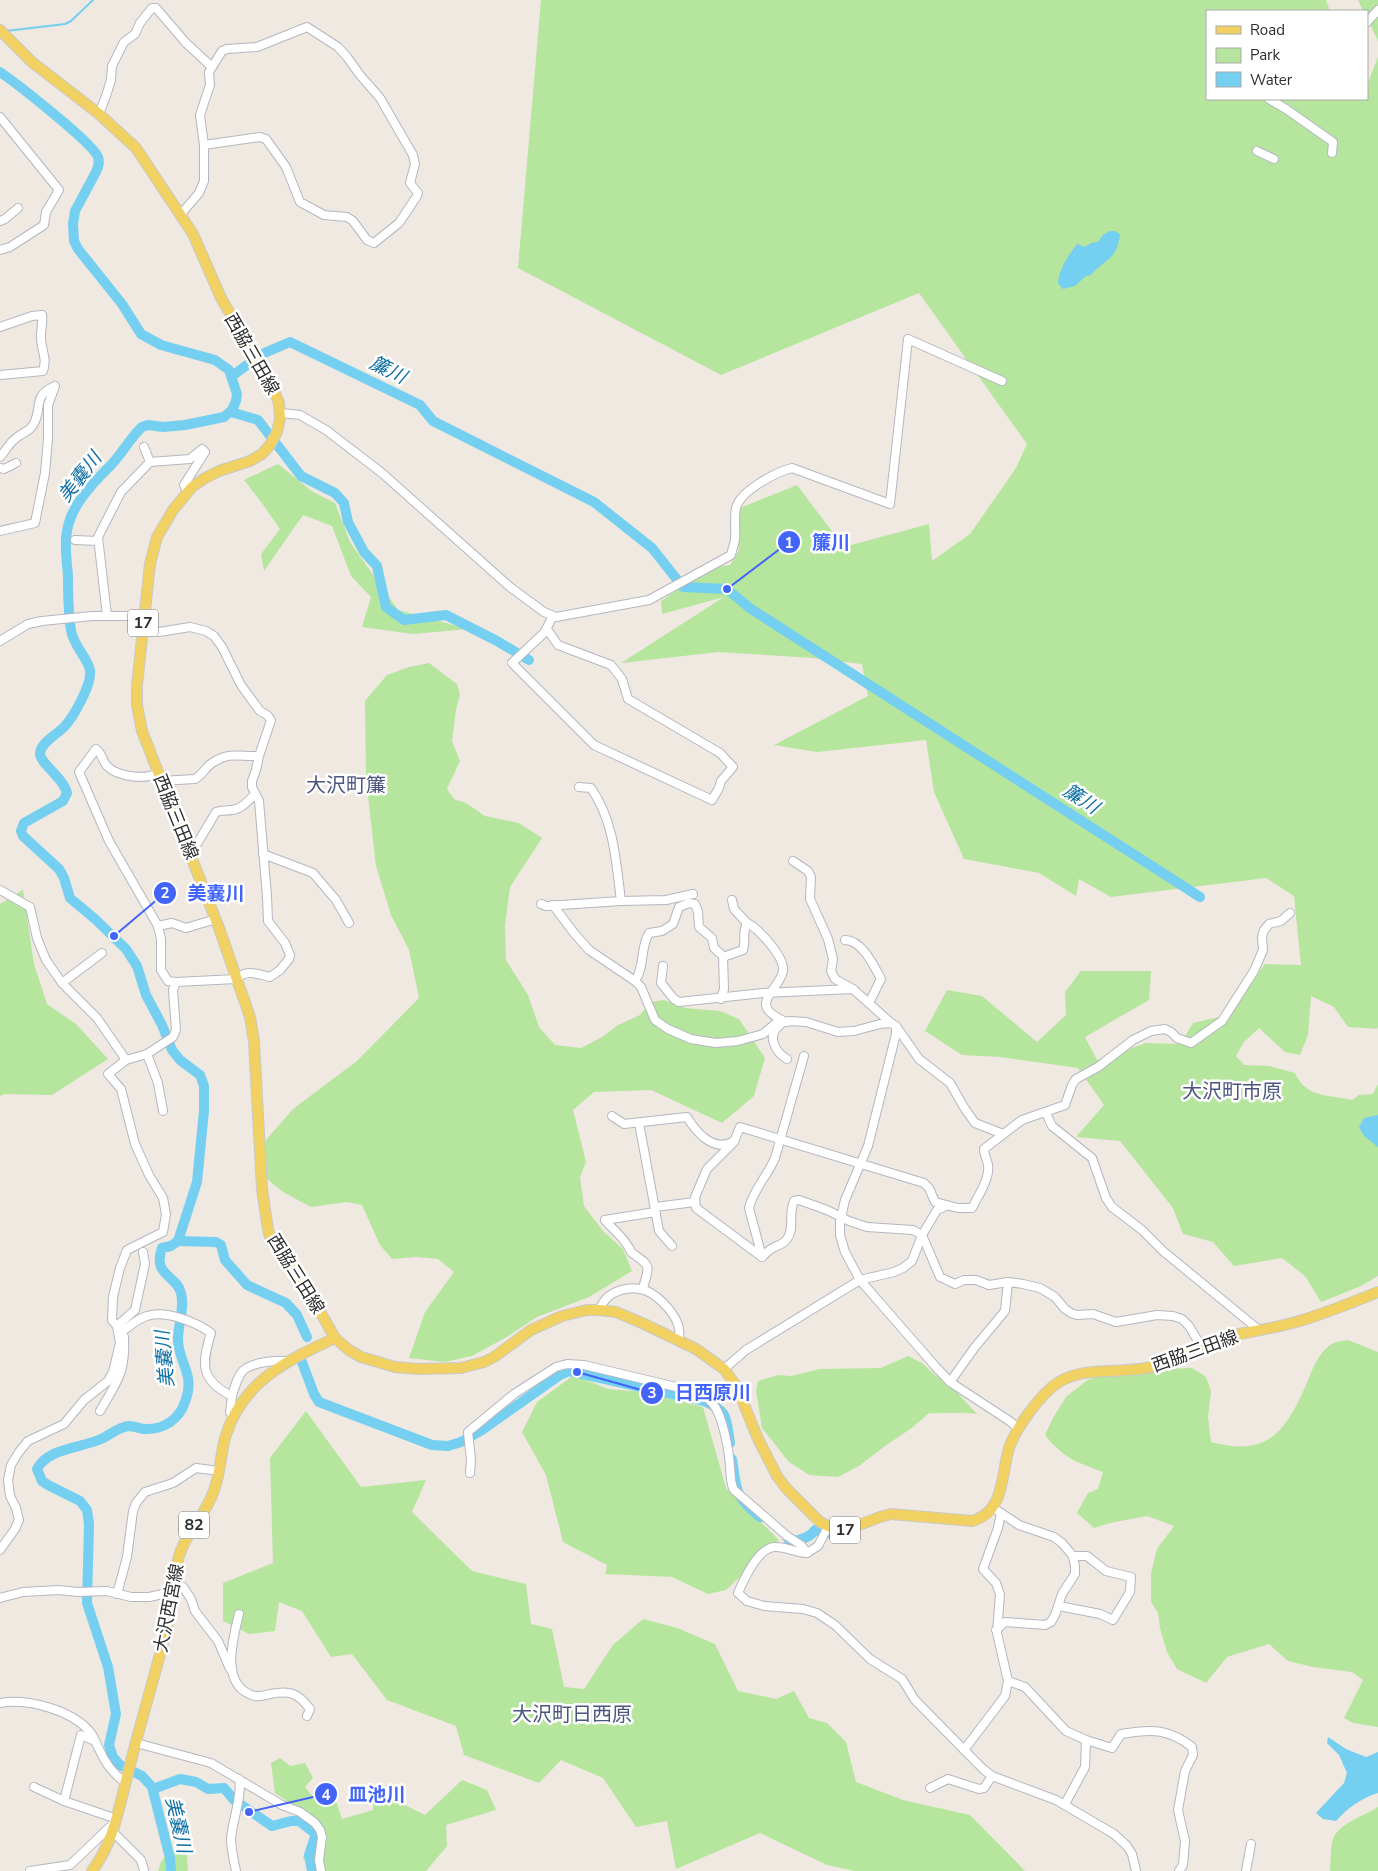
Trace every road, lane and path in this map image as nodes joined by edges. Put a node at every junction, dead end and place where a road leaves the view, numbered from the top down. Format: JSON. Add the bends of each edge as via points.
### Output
{"nodes":[{"id":1,"x":1378,"y":10,"type":"edge"},
{"id":2,"x":1368,"y":21,"type":"edge"},
{"id":3,"x":0,"y":30,"type":"edge"},
{"id":4,"x":212,"y":66,"type":"junction"},
{"id":5,"x":1270,"y":100,"type":"edge"},
{"id":6,"x":99,"y":114,"type":"junction"},
{"id":7,"x":0,"y":117,"type":"edge"},
{"id":8,"x":204,"y":145,"type":"junction"},
{"id":9,"x":1257,"y":151,"type":"dead end"},
{"id":10,"x":1332,"y":153,"type":"dead end"},
{"id":11,"x":1274,"y":159,"type":"dead end"},
{"id":12,"x":18,"y":208,"type":"dead end"},
{"id":13,"x":181,"y":214,"type":"junction"},
{"id":14,"x":0,"y":221,"type":"edge"},
{"id":15,"x":0,"y":250,"type":"edge"},
{"id":16,"x":0,"y":327,"type":"edge"},
{"id":17,"x":0,"y":376,"type":"edge"},
{"id":18,"x":1002,"y":381,"type":"dead end"},
{"id":19,"x":281,"y":413,"type":"junction"},
{"id":20,"x":198,"y":441,"type":"dead end"},
{"id":21,"x":144,"y":447,"type":"dead end"},
{"id":22,"x":202,"y":449,"type":"junction"},
{"id":23,"x":0,"y":457,"type":"edge"},
{"id":24,"x":16,"y":462,"type":"dead end"},
{"id":25,"x":150,"y":462,"type":"junction"},
{"id":26,"x":0,"y":468,"type":"edge"},
{"id":27,"x":187,"y":492,"type":"junction"},
{"id":28,"x":0,"y":532,"type":"edge"},
{"id":29,"x":75,"y":540,"type":"dead end"},
{"id":30,"x":98,"y":541,"type":"junction"},
{"id":31,"x":107,"y":616,"type":"junction"},
{"id":32,"x":144,"y":616,"type":"junction"},
{"id":33,"x":553,"y":616,"type":"junction"},
{"id":34,"x":143,"y":627,"type":"junction"},
{"id":35,"x":547,"y":629,"type":"junction"},
{"id":36,"x":0,"y":641,"type":"edge"},
{"id":37,"x":259,"y":756,"type":"junction"},
{"id":38,"x":160,"y":777,"type":"junction"},
{"id":39,"x":579,"y":787,"type":"dead end"},
{"id":40,"x":256,"y":794,"type":"junction"},
{"id":41,"x":189,"y":849,"type":"junction"},
{"id":42,"x":263,"y":854,"type":"junction"},
{"id":43,"x":793,"y":862,"type":"dead end"},
{"id":44,"x":0,"y":890,"type":"edge"},
{"id":45,"x":693,"y":894,"type":"dead end"},
{"id":46,"x":621,"y":900,"type":"junction"},
{"id":47,"x":732,"y":900,"type":"dead end"},
{"id":48,"x":541,"y":904,"type":"dead end"},
{"id":49,"x":553,"y":905,"type":"junction"},
{"id":50,"x":1290,"y":913,"type":"dead end"},
{"id":51,"x":216,"y":919,"type":"junction"},
{"id":52,"x":349,"y":923,"type":"dead end"},
{"id":53,"x":747,"y":923,"type":"junction"},
{"id":54,"x":158,"y":926,"type":"junction"},
{"id":55,"x":844,"y":940,"type":"dead end"},
{"id":56,"x":102,"y":953,"type":"dead end"},
{"id":57,"x":824,"y":954,"type":"dead end"},
{"id":58,"x":723,"y":956,"type":"junction"},
{"id":59,"x":832,"y":963,"type":"junction"},
{"id":60,"x":663,"y":966,"type":"dead end"},
{"id":61,"x":236,"y":979,"type":"junction"},
{"id":62,"x":635,"y":981,"type":"junction"},
{"id":63,"x":176,"y":982,"type":"junction"},
{"id":64,"x":62,"y":983,"type":"junction"},
{"id":65,"x":852,"y":989,"type":"junction"},
{"id":66,"x":769,"y":993,"type":"junction"},
{"id":67,"x":721,"y":998,"type":"junction"},
{"id":68,"x":869,"y":1003,"type":"junction"},
{"id":69,"x":786,"y":1022,"type":"junction"},
{"id":70,"x":893,"y":1025,"type":"junction"},
{"id":71,"x":147,"y":1054,"type":"junction"},
{"id":72,"x":804,"y":1056,"type":"dead end"},
{"id":73,"x":787,"y":1059,"type":"dead end"},
{"id":74,"x":126,"y":1060,"type":"junction"},
{"id":75,"x":164,"y":1110,"type":"dead end"},
{"id":76,"x":1046,"y":1113,"type":"junction"},
{"id":77,"x":612,"y":1116,"type":"dead end"},
{"id":78,"x":639,"y":1123,"type":"junction"},
{"id":79,"x":1003,"y":1134,"type":"junction"},
{"id":80,"x":736,"y":1137,"type":"junction"},
{"id":81,"x":780,"y":1140,"type":"junction"},
{"id":82,"x":861,"y":1163,"type":"junction"},
{"id":83,"x":695,"y":1202,"type":"junction"},
{"id":84,"x":946,"y":1206,"type":"junction"},
{"id":85,"x":655,"y":1210,"type":"junction"},
{"id":86,"x":841,"y":1217,"type":"junction"},
{"id":87,"x":922,"y":1235,"type":"junction"},
{"id":88,"x":672,"y":1246,"type":"dead end"},
{"id":89,"x":143,"y":1252,"type":"dead end"},
{"id":90,"x":762,"y":1257,"type":"junction"},
{"id":91,"x":860,"y":1280,"type":"junction"},
{"id":92,"x":1008,"y":1282,"type":"junction"},
{"id":93,"x":643,"y":1288,"type":"junction"},
{"id":94,"x":1378,"y":1292,"type":"edge"},
{"id":95,"x":599,"y":1310,"type":"junction"},
{"id":96,"x":120,"y":1328,"type":"junction"},
{"id":97,"x":1259,"y":1330,"type":"junction"},
{"id":98,"x":335,"y":1338,"type":"junction"},
{"id":99,"x":679,"y":1340,"type":"junction"},
{"id":100,"x":1201,"y":1346,"type":"junction"},
{"id":101,"x":286,"y":1361,"type":"junction"},
{"id":102,"x":724,"y":1369,"type":"junction"},
{"id":103,"x":950,"y":1382,"type":"junction"},
{"id":104,"x":232,"y":1396,"type":"junction"},
{"id":105,"x":100,"y":1411,"type":"dead end"},
{"id":106,"x":233,"y":1417,"type":"junction"},
{"id":107,"x":1018,"y":1429,"type":"junction"},
{"id":108,"x":219,"y":1471,"type":"junction"},
{"id":109,"x":470,"y":1474,"type":"dead end"},
{"id":110,"x":997,"y":1511,"type":"junction"},
{"id":111,"x":828,"y":1526,"type":"junction"},
{"id":112,"x":5,"y":1532,"type":"dead end"},
{"id":113,"x":1,"y":1549,"type":"edge"},
{"id":114,"x":807,"y":1553,"type":"junction"},
{"id":115,"x":1073,"y":1556,"type":"junction"},
{"id":116,"x":173,"y":1588,"type":"junction"},
{"id":117,"x":117,"y":1594,"type":"junction"},
{"id":118,"x":0,"y":1598,"type":"edge"},
{"id":119,"x":1058,"y":1606,"type":"junction"},
{"id":120,"x":239,"y":1614,"type":"dead end"},
{"id":121,"x":996,"y":1630,"type":"junction"},
{"id":122,"x":232,"y":1670,"type":"junction"},
{"id":123,"x":1008,"y":1681,"type":"junction"},
{"id":124,"x":0,"y":1703,"type":"edge"},
{"id":125,"x":307,"y":1716,"type":"dead end"},
{"id":126,"x":95,"y":1740,"type":"junction"},
{"id":127,"x":1086,"y":1740,"type":"junction"},
{"id":128,"x":136,"y":1743,"type":"junction"},
{"id":129,"x":964,"y":1750,"type":"junction"},
{"id":130,"x":992,"y":1776,"type":"junction"},
{"id":131,"x":238,"y":1779,"type":"junction"},
{"id":132,"x":126,"y":1780,"type":"junction"},
{"id":133,"x":34,"y":1787,"type":"dead end"},
{"id":134,"x":930,"y":1788,"type":"dead end"},
{"id":135,"x":64,"y":1801,"type":"junction"},
{"id":136,"x":1065,"y":1804,"type":"junction"},
{"id":137,"x":115,"y":1824,"type":"junction"},
{"id":138,"x":1251,"y":1844,"type":"dead end"},
{"id":139,"x":144,"y":1870,"type":"dead end"},
{"id":140,"x":30,"y":1871,"type":"edge"},
{"id":141,"x":92,"y":1871,"type":"edge"},
{"id":142,"x":236,"y":1871,"type":"edge"},
{"id":143,"x":321,"y":1871,"type":"edge"},
{"id":144,"x":1136,"y":1871,"type":"edge"},
{"id":145,"x":1180,"y":1871,"type":"edge"},
{"id":146,"x":1246,"y":1871,"type":"edge"}],
"edges":[{"from":1,"to":2,"type":"street"},
{"from":3,"to":6,"type":"main road","name":"西脇三田線","via":[[32,62]]},
{"from":4,"to":6,"type":"street","via":[[186,43],[156,8],[152,8],[135,34],[124,42],[112,66],[109,88]]},
{"from":4,"to":8,"type":"street","via":[[210,85],[200,115]]},
{"from":4,"to":8,"type":"street","via":[[226,48],[257,47],[307,27],[338,47],[380,98],[413,155],[415,164],[410,183],[418,192],[399,222],[371,243],[347,217],[324,215],[300,202],[286,167],[266,139],[260,137]]},
{"from":5,"to":10,"type":"street","via":[[1333,142]]},
{"from":6,"to":13,"type":"main road","name":"西脇三田線","via":[[136,148]]},
{"from":7,"to":15,"type":"street","via":[[59,190],[46,212],[44,225]]},
{"from":8,"to":13,"type":"street","via":[[204,181],[199,193]]},
{"from":9,"to":11,"type":"street"},
{"from":12,"to":14,"type":"street"},
{"from":13,"to":19,"type":"main road","name":"西脇三田線","via":[[228,313],[271,383]]},
{"from":16,"to":17,"type":"street","via":[[42,315],[41,335],[46,361],[44,371]]},
{"from":18,"to":33,"type":"street","via":[[908,339],[890,504],[792,468],[784,470],[740,499],[736,507],[731,555],[649,600]]},
{"from":19,"to":27,"type":"main road","name":"西脇三田線","number":"17","via":[[277,432],[262,454],[204,478]]},
{"from":19,"to":33,"type":"street","via":[[300,416],[326,430],[382,473],[510,588]]},
{"from":20,"to":22,"type":"street"},
{"from":21,"to":25,"type":"street"},
{"from":22,"to":25,"type":"street","via":[[190,459]]},
{"from":22,"to":27,"type":"street","via":[[205,452],[184,486]]},
{"from":23,"to":28,"type":"street","via":[[14,438],[28,432],[36,421],[40,397],[55,386],[48,405],[45,473],[35,522]]},
{"from":24,"to":26,"type":"street"},
{"from":25,"to":30,"type":"street","via":[[121,492]]},
{"from":27,"to":32,"type":"main road","name":"西脇三田線","number":"17","via":[[157,537],[150,564]]},
{"from":29,"to":30,"type":"street"},
{"from":30,"to":31,"type":"street"},
{"from":31,"to":32,"type":"street"},
{"from":31,"to":36,"type":"street","via":[[28,624]]},
{"from":32,"to":34,"type":"main road","name":"西脇三田線","number":"17"},
{"from":33,"to":35,"type":"street"},
{"from":34,"to":37,"type":"street","via":[[159,632],[190,627],[214,636],[250,697],[271,720]]},
{"from":34,"to":38,"type":"main road","name":"西脇三田線","number":"17","via":[[136,705],[142,732]]},
{"from":35,"to":35,"type":"street","via":[[558,645],[611,665],[622,678],[628,699],[720,753],[733,767],[721,781],[712,800],[594,745],[512,663]]},
{"from":37,"to":38,"type":"street","via":[[225,755],[195,779]]},
{"from":37,"to":40,"type":"street","via":[[252,781]]},
{"from":38,"to":41,"type":"main road","name":"西脇三田線","number":"17"},
{"from":38,"to":54,"type":"street","via":[[123,774],[107,766],[96,749],[78,772],[109,841]]},
{"from":39,"to":46,"type":"street","via":[[592,788],[602,805],[613,839]]},
{"from":40,"to":41,"type":"street","via":[[242,807],[216,812],[197,844]]},
{"from":40,"to":42,"type":"street"},
{"from":41,"to":51,"type":"main road","name":"西脇三田線","number":"17"},
{"from":42,"to":52,"type":"street","via":[[313,873],[336,900]]},
{"from":42,"to":61,"type":"street","via":[[268,921],[290,955],[280,970],[270,977],[247,972]]},
{"from":43,"to":59,"type":"street","via":[[812,877],[810,899],[828,939]]},
{"from":44,"to":64,"type":"street","via":[[30,907],[46,960]]},
{"from":45,"to":46,"type":"street","via":[[666,900]]},
{"from":46,"to":49,"type":"street"},
{"from":47,"to":53,"type":"street","via":[[734,909]]},
{"from":48,"to":49,"type":"street"},
{"from":49,"to":62,"type":"street","via":[[589,950]]},
{"from":50,"to":76,"type":"street","via":[[1264,930],[1263,950],[1254,971],[1222,1021],[1191,1043],[1164,1029],[1133,1040],[1098,1068],[1076,1079],[1065,1105]]},
{"from":51,"to":54,"type":"street","via":[[186,928],[172,923]]},
{"from":51,"to":61,"type":"main road","name":"西脇三田線","number":"17"},
{"from":53,"to":58,"type":"street","via":[[743,950]]},
{"from":53,"to":66,"type":"street","via":[[772,946],[782,962],[783,971]]},
{"from":54,"to":63,"type":"street","via":[[162,939],[160,970],[168,981]]},
{"from":55,"to":68,"type":"street","via":[[860,948],[881,979]]},
{"from":56,"to":64,"type":"street"},
{"from":57,"to":59,"type":"street"},
{"from":58,"to":62,"type":"street","via":[[714,948],[712,938],[700,927],[695,904],[689,903],[679,907],[673,924],[662,931],[649,933],[643,948],[641,972]]},
{"from":58,"to":67,"type":"street","via":[[724,989]]},
{"from":59,"to":65,"type":"street","via":[[835,980]]},
{"from":60,"to":67,"type":"street","via":[[661,983],[679,1002]]},
{"from":61,"to":63,"type":"street"},
{"from":61,"to":98,"type":"main road","name":"西脇三田線","number":"17","via":[[250,1017],[254,1041],[268,1230],[271,1240],[300,1276]]},
{"from":62,"to":69,"type":"street","via":[[642,987],[655,1020],[691,1039],[716,1043],[738,1041]]},
{"from":63,"to":71,"type":"street","via":[[173,990],[176,1030],[167,1042]]},
{"from":64,"to":74,"type":"street","via":[[97,1018]]},
{"from":65,"to":66,"type":"street"},
{"from":65,"to":68,"type":"street"},
{"from":66,"to":67,"type":"street"},
{"from":66,"to":69,"type":"street","via":[[766,1001],[769,1010]]},
{"from":68,"to":70,"type":"street"},
{"from":69,"to":70,"type":"street","via":[[806,1022],[838,1032],[880,1024]]},
{"from":69,"to":73,"type":"street","via":[[776,1028],[772,1036],[773,1043]]},
{"from":70,"to":79,"type":"street","via":[[920,1059],[950,1083],[975,1123]]},
{"from":70,"to":82,"type":"street","via":[[896,1034]]},
{"from":71,"to":74,"type":"street"},
{"from":71,"to":75,"type":"street"},
{"from":72,"to":81,"type":"street"},
{"from":74,"to":96,"type":"street","via":[[108,1074],[121,1089],[135,1144],[163,1198],[166,1214],[163,1232],[127,1250],[113,1297],[112,1320]]},
{"from":76,"to":79,"type":"street","via":[[1022,1120]]},
{"from":76,"to":97,"type":"street","via":[[1052,1126],[1092,1158],[1112,1207]]},
{"from":77,"to":78,"type":"street","via":[[624,1124]]},
{"from":78,"to":80,"type":"street","via":[[687,1117],[704,1138],[715,1144],[726,1145]]},
{"from":78,"to":85,"type":"street"},
{"from":79,"to":84,"type":"street","via":[[984,1149],[987,1173],[972,1208]]},
{"from":80,"to":81,"type":"street","via":[[740,1127]]},
{"from":80,"to":83,"type":"street","via":[[707,1168]]},
{"from":81,"to":82,"type":"street"},
{"from":81,"to":90,"type":"street","via":[[771,1168],[749,1208]]},
{"from":82,"to":84,"type":"street","via":[[924,1182],[935,1202]]},
{"from":82,"to":86,"type":"street"},
{"from":83,"to":85,"type":"street"},
{"from":83,"to":90,"type":"street","via":[[696,1208]]},
{"from":84,"to":87,"type":"street","via":[[938,1210]]},
{"from":85,"to":88,"type":"street","via":[[659,1230]]},
{"from":85,"to":93,"type":"street","via":[[605,1220],[626,1241],[631,1252],[646,1262]]},
{"from":86,"to":87,"type":"street","via":[[866,1227],[913,1230]]},
{"from":86,"to":90,"type":"street","via":[[799,1200],[794,1201],[789,1237]]},
{"from":86,"to":91,"type":"street","via":[[840,1235],[845,1252]]},
{"from":87,"to":91,"type":"street","via":[[912,1261],[903,1268]]},
{"from":87,"to":92,"type":"street","via":[[940,1277],[948,1282]]},
{"from":89,"to":96,"type":"street","via":[[145,1264],[135,1310]]},
{"from":91,"to":102,"type":"street","via":[[746,1350]]},
{"from":91,"to":103,"type":"street"},
{"from":92,"to":100,"type":"street","via":[[1040,1288],[1055,1297],[1065,1310],[1076,1315],[1093,1314],[1116,1322],[1157,1315],[1173,1316],[1189,1326]]},
{"from":92,"to":103,"type":"street","via":[[1005,1311]]},
{"from":93,"to":95,"type":"street","via":[[631,1287],[611,1294],[604,1299]]},
{"from":93,"to":99,"type":"street","via":[[671,1311],[679,1328]]},
{"from":94,"to":97,"type":"main road","name":"西脇三田線","via":[[1296,1322]]},
{"from":95,"to":98,"type":"main road","name":"西脇三田線","number":"17","via":[[562,1316],[531,1330],[494,1357],[461,1368],[418,1369],[385,1365],[361,1357]]},
{"from":95,"to":99,"type":"main road","name":"西脇三田線","number":"17","via":[[628,1317]]},
{"from":96,"to":104,"type":"street","via":[[148,1315],[173,1316],[211,1333],[204,1357],[209,1378]]},
{"from":96,"to":105,"type":"street","via":[[125,1353],[120,1378]]},
{"from":96,"to":113,"type":"street","via":[[118,1353],[108,1381],[84,1400],[64,1424],[28,1442],[11,1465],[8,1480],[10,1496],[19,1520]]},
{"from":97,"to":100,"type":"main road","name":"西脇三田線"},
{"from":98,"to":101,"type":"main road","name":"大沢西宮線","number":"82"},
{"from":99,"to":102,"type":"main road","name":"西脇三田線","number":"17"},
{"from":100,"to":107,"type":"main road","name":"西脇三田線","via":[[1154,1367],[1066,1378],[1047,1392]]},
{"from":101,"to":104,"type":"street","via":[[252,1364],[244,1369]]},
{"from":101,"to":106,"type":"main road","name":"大沢西宮線","number":"82","via":[[255,1387]]},
{"from":102,"to":111,"type":"main road","name":"西脇三田線","number":"17","via":[[737,1387],[776,1476]]},
{"from":103,"to":107,"type":"street"},
{"from":104,"to":106,"type":"street","via":[[230,1412]]},
{"from":106,"to":108,"type":"main road","name":"大沢西宮線","number":"82","via":[[224,1441]]},
{"from":107,"to":110,"type":"main road","name":"西脇三田線","via":[[1009,1448]]},
{"from":108,"to":116,"type":"main road","name":"大沢西宮線","number":"82","via":[[208,1505],[182,1548]]},
{"from":108,"to":117,"type":"street","via":[[196,1468],[173,1483],[141,1496],[133,1511],[127,1557]]},
{"from":109,"to":114,"type":"street","via":[[468,1432],[514,1394],[562,1365],[584,1365],[611,1371],[693,1391],[713,1403],[720,1418],[734,1490]]},
{"from":110,"to":111,"type":"main road","number":"17","via":[[972,1521],[891,1514],[852,1529],[837,1530]]},
{"from":110,"to":115,"type":"street","via":[[1019,1526],[1054,1538]]},
{"from":110,"to":121,"type":"street","via":[[998,1528],[983,1569],[996,1583],[1000,1594]]},
{"from":111,"to":114,"type":"street","via":[[818,1546]]},
{"from":112,"to":113,"type":"street"},
{"from":114,"to":129,"type":"street","via":[[777,1547],[762,1552],[738,1593],[764,1606],[804,1609],[835,1625],[870,1659],[902,1679],[915,1700]]},
{"from":115,"to":119,"type":"street","via":[[1075,1574]]},
{"from":115,"to":119,"type":"street","via":[[1087,1556],[1106,1571],[1131,1577],[1130,1592],[1113,1620],[1100,1614]]},
{"from":116,"to":117,"type":"street","via":[[148,1597]]},
{"from":116,"to":122,"type":"street","via":[[183,1587],[195,1611],[218,1641]]},
{"from":116,"to":128,"type":"main road","name":"大沢西宮線","number":"82","via":[[160,1656]]},
{"from":117,"to":118,"type":"street","via":[[59,1590],[23,1592]]},
{"from":119,"to":121,"type":"street","via":[[1051,1622],[1045,1625],[1005,1622]]},
{"from":120,"to":122,"type":"street","via":[[231,1646]]},
{"from":121,"to":123,"type":"street"},
{"from":122,"to":125,"type":"street","via":[[239,1685],[254,1696],[280,1691],[297,1695],[310,1709]]},
{"from":123,"to":127,"type":"street","via":[[1025,1687],[1066,1730]]},
{"from":123,"to":129,"type":"street","via":[[1004,1696]]},
{"from":124,"to":126,"type":"street","via":[[22,1701],[68,1715]]},
{"from":126,"to":132,"type":"street","via":[[116,1776]]},
{"from":126,"to":135,"type":"street","via":[[81,1736]]},
{"from":127,"to":136,"type":"street","via":[[1085,1767]]},
{"from":127,"to":145,"type":"street","via":[[1112,1748],[1121,1734],[1160,1731],[1179,1737],[1192,1747],[1193,1756],[1185,1771],[1178,1810],[1185,1841]]},
{"from":128,"to":131,"type":"street","via":[[210,1763]]},
{"from":128,"to":132,"type":"main road","name":"大沢西宮線","number":"82"},
{"from":129,"to":130,"type":"street"},
{"from":130,"to":134,"type":"street","via":[[984,1788],[979,1789],[948,1779]]},
{"from":130,"to":136,"type":"street"},
{"from":131,"to":142,"type":"street","via":[[240,1790],[231,1841]]},
{"from":131,"to":143,"type":"street","via":[[315,1823],[322,1837]]},
{"from":132,"to":137,"type":"main road","name":"大沢西宮線","number":"82"},
{"from":133,"to":135,"type":"street"},
{"from":135,"to":137,"type":"street"},
{"from":136,"to":144,"type":"street","via":[[1122,1840],[1132,1854]]},
{"from":137,"to":139,"type":"street","via":[[141,1860]]},
{"from":137,"to":140,"type":"street","via":[[70,1865]]},
{"from":137,"to":141,"type":"main road","name":"大沢西宮線","number":"82","via":[[100,1861]]},
{"from":138,"to":146,"type":"street"}]}
